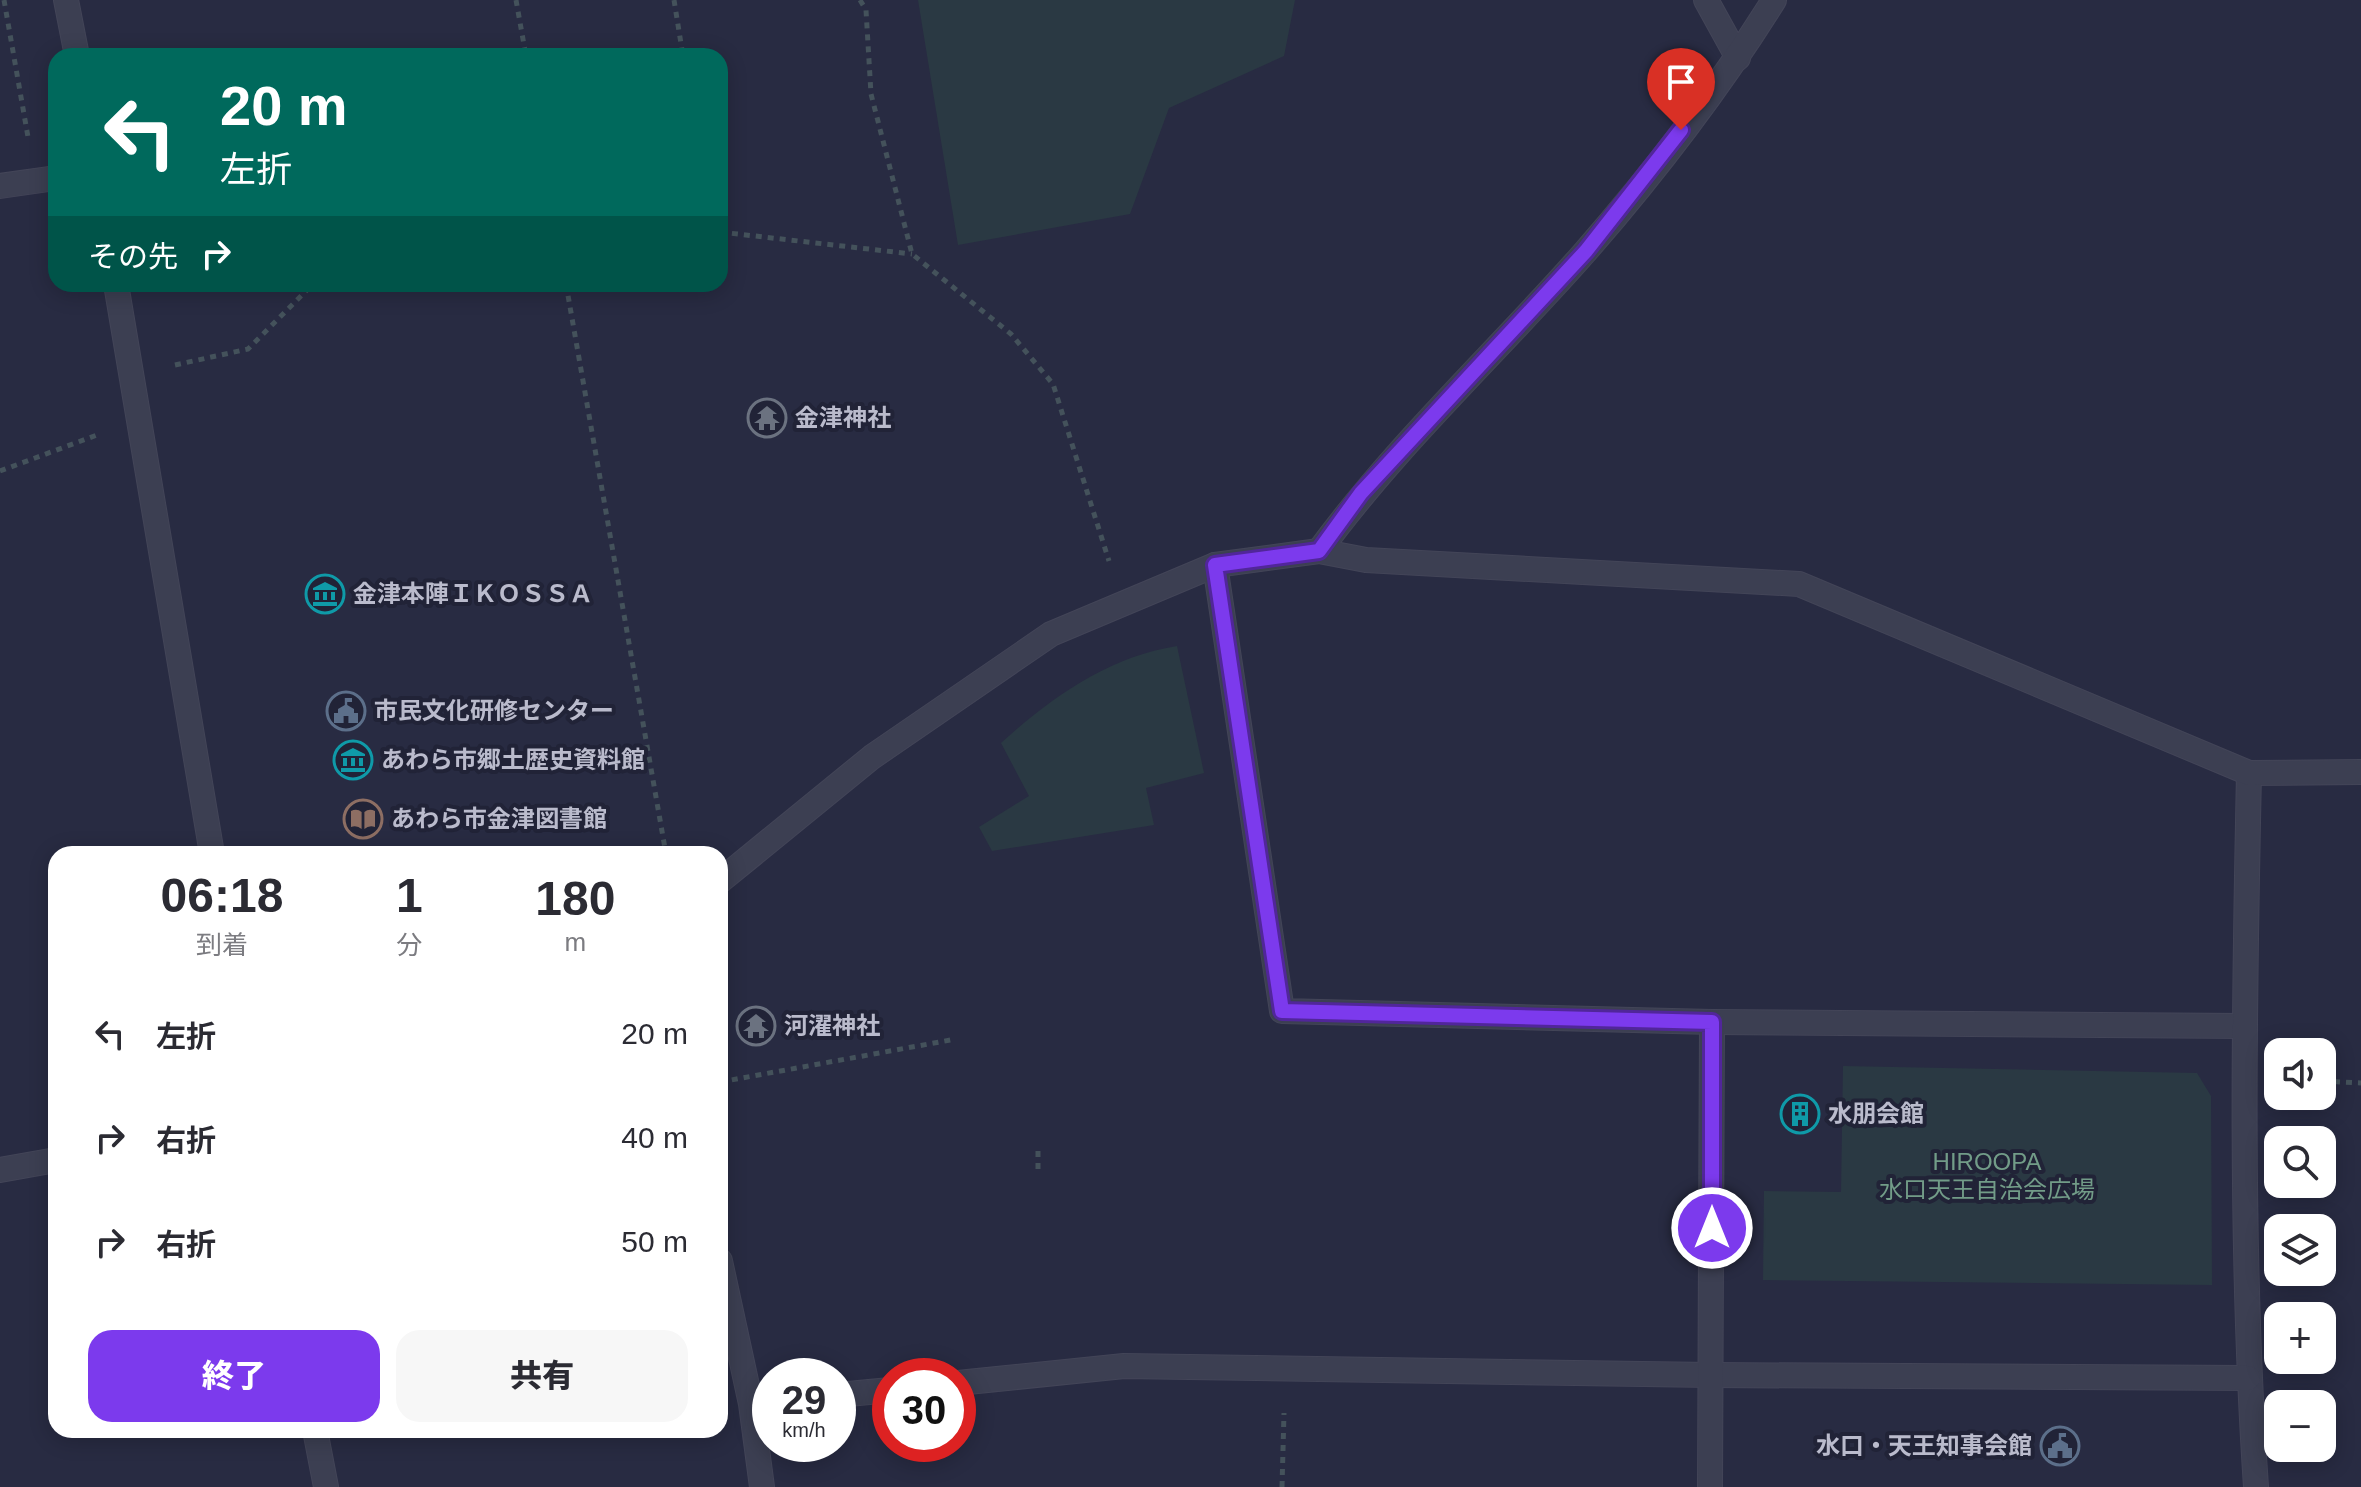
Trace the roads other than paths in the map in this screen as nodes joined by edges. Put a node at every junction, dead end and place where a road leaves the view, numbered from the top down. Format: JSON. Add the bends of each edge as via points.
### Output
{"nodes":[{"id":1,"x":66,"y":0,"type":"edge"},
{"id":2,"x":1706,"y":0,"type":"edge"},
{"id":3,"x":1774,"y":0,"type":"edge"},
{"id":4,"x":75,"y":48,"type":"edge"},
{"id":5,"x":1738,"y":58,"type":"junction"},
{"id":6,"x":48,"y":179,"type":"edge"},
{"id":7,"x":0,"y":186,"type":"edge"},
{"id":8,"x":117,"y":292,"type":"edge"},
{"id":9,"x":1319,"y":551,"type":"junction"},
{"id":10,"x":1215,"y":565,"type":"junction"},
{"id":11,"x":2361,"y":772,"type":"edge"},
{"id":12,"x":2249,"y":773,"type":"junction"},
{"id":13,"x":211,"y":846,"type":"edge"},
{"id":14,"x":728,"y":874,"type":"edge"},
{"id":15,"x":1712,"y":1022,"type":"junction"},
{"id":16,"x":2244,"y":1026,"type":"junction"},
{"id":17,"x":48,"y":1161,"type":"edge"},
{"id":18,"x":0,"y":1170,"type":"edge"},
{"id":19,"x":728,"y":1289,"type":"edge"},
{"id":20,"x":752,"y":1375,"type":"edge"},
{"id":21,"x":1711,"y":1375,"type":"junction"},
{"id":22,"x":2248,"y":1378,"type":"junction"},
{"id":23,"x":976,"y":1381,"type":"edge"},
{"id":24,"x":317,"y":1438,"type":"edge"},
{"id":25,"x":761,"y":1462,"type":"edge"},
{"id":26,"x":326,"y":1487,"type":"edge"},
{"id":27,"x":762,"y":1487,"type":"edge"},
{"id":28,"x":1710,"y":1487,"type":"edge"},
{"id":29,"x":2256,"y":1487,"type":"edge"}],
"edges":[{"from":1,"to":4,"type":"street"},
{"from":2,"to":5,"type":"street"},
{"from":3,"to":5,"type":"street"},
{"from":5,"to":9,"type":"street","via":[[1586,251],[1361,493]]},
{"from":6,"to":7,"type":"street"},
{"from":8,"to":13,"type":"street"},
{"from":9,"to":10,"type":"street"},
{"from":9,"to":12,"type":"street","via":[[1366,560],[1799,584]]},
{"from":10,"to":14,"type":"street","via":[[1051,634],[872,757]]},
{"from":10,"to":15,"type":"street","via":[[1282,1011]]},
{"from":11,"to":12,"type":"street"},
{"from":12,"to":16,"type":"street"},
{"from":15,"to":16,"type":"street"},
{"from":15,"to":21,"type":"street"},
{"from":16,"to":22,"type":"street"},
{"from":17,"to":18,"type":"street"},
{"from":19,"to":20,"type":"street"},
{"from":21,"to":22,"type":"street"},
{"from":21,"to":23,"type":"street","via":[[1124,1366]]},
{"from":21,"to":28,"type":"street"},
{"from":22,"to":29,"type":"street"},
{"from":24,"to":26,"type":"street"},
{"from":25,"to":27,"type":"street"}]}
